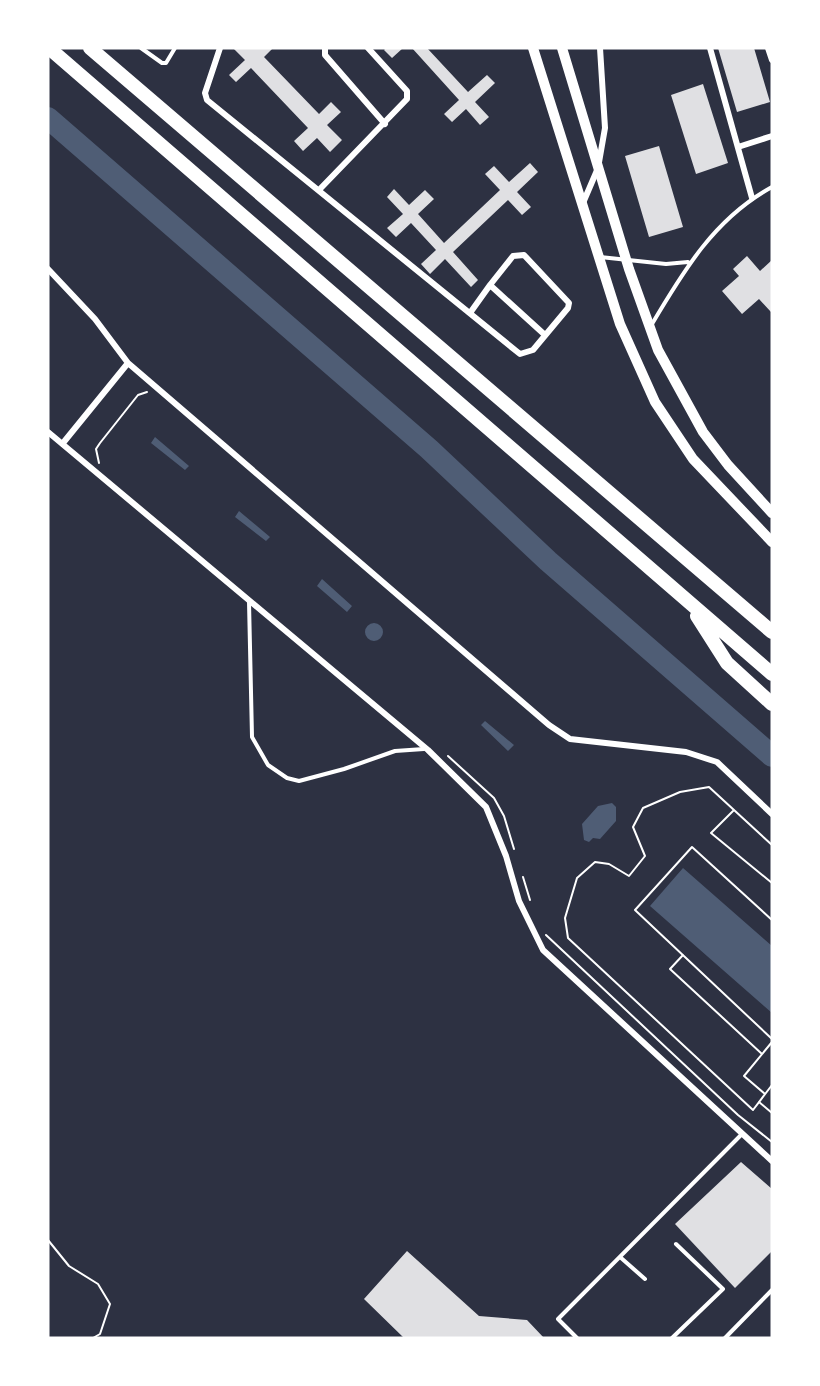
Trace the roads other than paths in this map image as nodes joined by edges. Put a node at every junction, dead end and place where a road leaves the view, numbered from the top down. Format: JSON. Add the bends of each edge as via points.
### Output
{"nodes":[{"id":1,"x":49,"y":48,"type":"edge"},
{"id":2,"x":90,"y":48,"type":"edge"},
{"id":3,"x":141,"y":48,"type":"edge"},
{"id":4,"x":175,"y":48,"type":"edge"},
{"id":5,"x":220,"y":48,"type":"edge"},
{"id":6,"x":325,"y":48,"type":"edge"},
{"id":7,"x":368,"y":48,"type":"edge"},
{"id":8,"x":533,"y":48,"type":"edge"},
{"id":9,"x":562,"y":48,"type":"edge"},
{"id":10,"x":600,"y":48,"type":"edge"},
{"id":11,"x":710,"y":48,"type":"edge"},
{"id":12,"x":768,"y":48,"type":"edge"},
{"id":13,"x":772,"y":60,"type":"edge"},
{"id":14,"x":385,"y":124,"type":"junction"},
{"id":15,"x":772,"y":136,"type":"edge"},
{"id":16,"x":738,"y":147,"type":"junction"},
{"id":17,"x":598,"y":168,"type":"junction"},
{"id":18,"x":772,"y":187,"type":"edge"},
{"id":19,"x":319,"y":190,"type":"junction"},
{"id":20,"x":752,"y":198,"type":"junction"},
{"id":21,"x":582,"y":205,"type":"junction"},
{"id":22,"x":598,"y":257,"type":"junction"},
{"id":23,"x":626,"y":258,"type":"junction"},
{"id":24,"x":689,"y":262,"type":"junction"},
{"id":25,"x":48,"y":269,"type":"edge"},
{"id":26,"x":490,"y":285,"type":"junction"},
{"id":27,"x":470,"y":313,"type":"junction"},
{"id":28,"x":649,"y":329,"type":"junction"},
{"id":29,"x":545,"y":335,"type":"junction"},
{"id":30,"x":128,"y":363,"type":"junction"},
{"id":31,"x":48,"y":432,"type":"edge"},
{"id":32,"x":63,"y":443,"type":"junction"},
{"id":33,"x":772,"y":513,"type":"edge"},
{"id":34,"x":772,"y":542,"type":"edge"},
{"id":35,"x":249,"y":602,"type":"junction"},
{"id":36,"x":689,"y":604,"type":"junction"},
{"id":37,"x":772,"y":632,"type":"edge"},
{"id":38,"x":772,"y":674,"type":"edge"},
{"id":39,"x":772,"y":705,"type":"edge"},
{"id":40,"x":426,"y":748,"type":"junction"},
{"id":41,"x":772,"y":814,"type":"edge"},
{"id":42,"x":741,"y":1135,"type":"junction"},
{"id":43,"x":772,"y":1161,"type":"edge"},
{"id":44,"x":675,"y":1244,"type":"dead end"},
{"id":45,"x":620,"y":1257,"type":"junction"},
{"id":46,"x":645,"y":1280,"type":"dead end"},
{"id":47,"x":772,"y":1290,"type":"edge"},
{"id":48,"x":577,"y":1338,"type":"edge"},
{"id":49,"x":672,"y":1338,"type":"edge"},
{"id":50,"x":724,"y":1338,"type":"edge"}],
"edges":[{"from":1,"to":36,"type":"highway"},
{"from":2,"to":37,"type":"highway"},
{"from":3,"to":4,"type":"lane","via":[[166,63]]},
{"from":5,"to":19,"type":"street","via":[[205,93],[207,100]]},
{"from":6,"to":14,"type":"street","via":[[326,55]]},
{"from":7,"to":14,"type":"street","via":[[407,91],[405,102]]},
{"from":8,"to":21,"type":"main road"},
{"from":9,"to":17,"type":"main road"},
{"from":10,"to":17,"type":"street","via":[[605,128]]},
{"from":11,"to":16,"type":"street"},
{"from":12,"to":13,"type":"street"},
{"from":14,"to":19,"type":"street"},
{"from":15,"to":16,"type":"street"},
{"from":16,"to":20,"type":"street"},
{"from":17,"to":21,"type":"street"},
{"from":17,"to":23,"type":"main road"},
{"from":18,"to":20,"type":"lane"},
{"from":19,"to":27,"type":"street"},
{"from":20,"to":24,"type":"lane","via":[[729,217]]},
{"from":21,"to":22,"type":"main road"},
{"from":22,"to":23,"type":"lane"},
{"from":22,"to":34,"type":"main road","via":[[620,324],[655,402],[693,459]]},
{"from":23,"to":24,"type":"lane","via":[[666,264]]},
{"from":23,"to":28,"type":"main road"},
{"from":24,"to":28,"type":"lane"},
{"from":25,"to":30,"type":"street","via":[[95,319]]},
{"from":26,"to":27,"type":"street"},
{"from":26,"to":29,"type":"street"},
{"from":26,"to":29,"type":"street","via":[[513,256],[524,255],[569,303]]},
{"from":27,"to":29,"type":"street","via":[[520,354],[533,350]]},
{"from":28,"to":33,"type":"main road","via":[[671,378],[703,432]]},
{"from":30,"to":32,"type":"street"},
{"from":30,"to":41,"type":"street","via":[[549,725],[570,739],[686,752],[717,762]]},
{"from":31,"to":32,"type":"street"},
{"from":32,"to":35,"type":"street"},
{"from":35,"to":40,"type":"street"},
{"from":35,"to":40,"type":"lane","via":[[252,737],[268,765],[287,778],[299,780],[344,770],[395,751]]},
{"from":36,"to":38,"type":"highway"},
{"from":36,"to":39,"type":"highway","via":[[727,663]]},
{"from":40,"to":42,"type":"street","via":[[486,807],[519,901],[543,950]]},
{"from":42,"to":43,"type":"street"},
{"from":42,"to":45,"type":"lane"},
{"from":44,"to":49,"type":"lane","via":[[723,1289]]},
{"from":45,"to":46,"type":"lane"},
{"from":45,"to":48,"type":"lane","via":[[558,1319]]},
{"from":47,"to":50,"type":"lane"}]}
